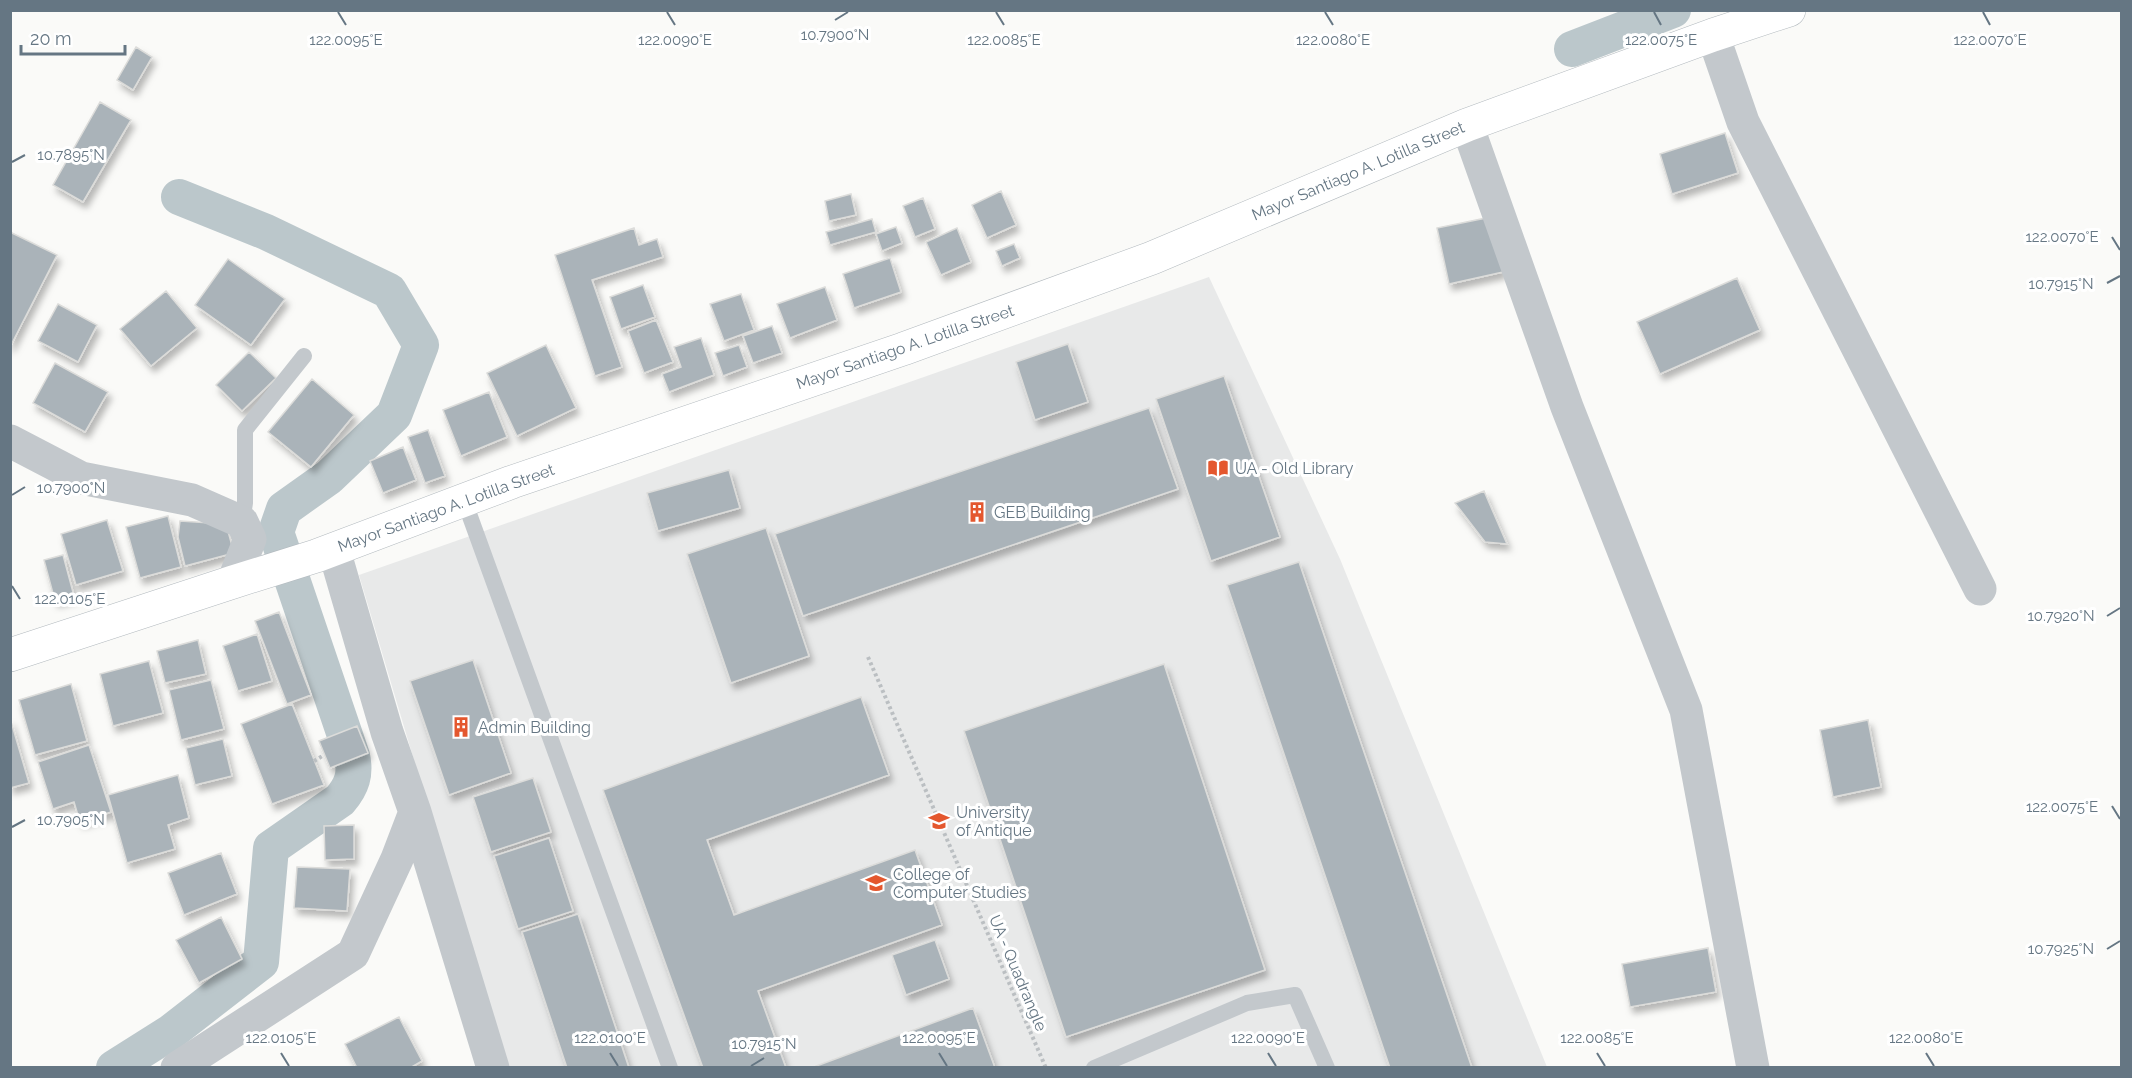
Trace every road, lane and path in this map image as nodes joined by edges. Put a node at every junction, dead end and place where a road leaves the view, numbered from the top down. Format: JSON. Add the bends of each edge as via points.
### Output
{"nodes":[{"id":1,"x":1789,"y":10,"type":"edge"},
{"id":2,"x":1713,"y":35,"type":"junction"},
{"id":3,"x":1467,"y":125,"type":"junction"},
{"id":4,"x":304,"y":356,"type":"dead end"},
{"id":5,"x":10,"y":441,"type":"edge"},
{"id":6,"x":464,"y":500,"type":"junction"},
{"id":7,"x":242,"y":522,"type":"junction"},
{"id":8,"x":325,"y":553,"type":"junction"},
{"id":9,"x":233,"y":582,"type":"junction"},
{"id":10,"x":1980,"y":589,"type":"dead end"},
{"id":11,"x":10,"y":655,"type":"edge"},
{"id":12,"x":868,"y":657,"type":"dead end"},
{"id":13,"x":324,"y":755,"type":"dead end"},
{"id":14,"x":314,"y":761,"type":"dead end"},
{"id":15,"x":415,"y":812,"type":"junction"},
{"id":16,"x":177,"y":1068,"type":"edge"},
{"id":17,"x":493,"y":1068,"type":"edge"},
{"id":18,"x":670,"y":1068,"type":"edge"},
{"id":19,"x":1046,"y":1068,"type":"edge"},
{"id":20,"x":1094,"y":1068,"type":"edge"},
{"id":21,"x":1327,"y":1068,"type":"edge"},
{"id":22,"x":1753,"y":1068,"type":"edge"}],
"edges":[{"from":1,"to":2,"type":"main road","name":"Mayor Santiago A. Lotilla Street"},
{"from":2,"to":3,"type":"main road","name":"Mayor Santiago A. Lotilla Street"},
{"from":2,"to":10,"type":"street","via":[[1743,122]]},
{"from":3,"to":6,"type":"main road","name":"Mayor Santiago A. Lotilla Street","via":[[1141,262],[903,349]]},
{"from":3,"to":22,"type":"street","via":[[1567,407],[1686,710]]},
{"from":4,"to":7,"type":"lane","via":[[245,430]]},
{"from":5,"to":7,"type":"street","via":[[81,478],[192,500]]},
{"from":6,"to":8,"type":"main road","name":"Mayor Santiago A. Lotilla Street"},
{"from":6,"to":18,"type":"lane"},
{"from":7,"to":9,"type":"street","via":[[250,539]]},
{"from":8,"to":9,"type":"main road","name":"Mayor Santiago A. Lotilla Street"},
{"from":8,"to":15,"type":"street"},
{"from":9,"to":11,"type":"main road","name":"Mayor Santiago A. Lotilla Street"},
{"from":12,"to":19,"type":"path","name":"UA - Quadrangle"},
{"from":13,"to":14,"type":"path"},
{"from":15,"to":16,"type":"street","via":[[353,954]]},
{"from":15,"to":17,"type":"street"},
{"from":20,"to":21,"type":"lane","via":[[1247,1003],[1295,995]]}]}
